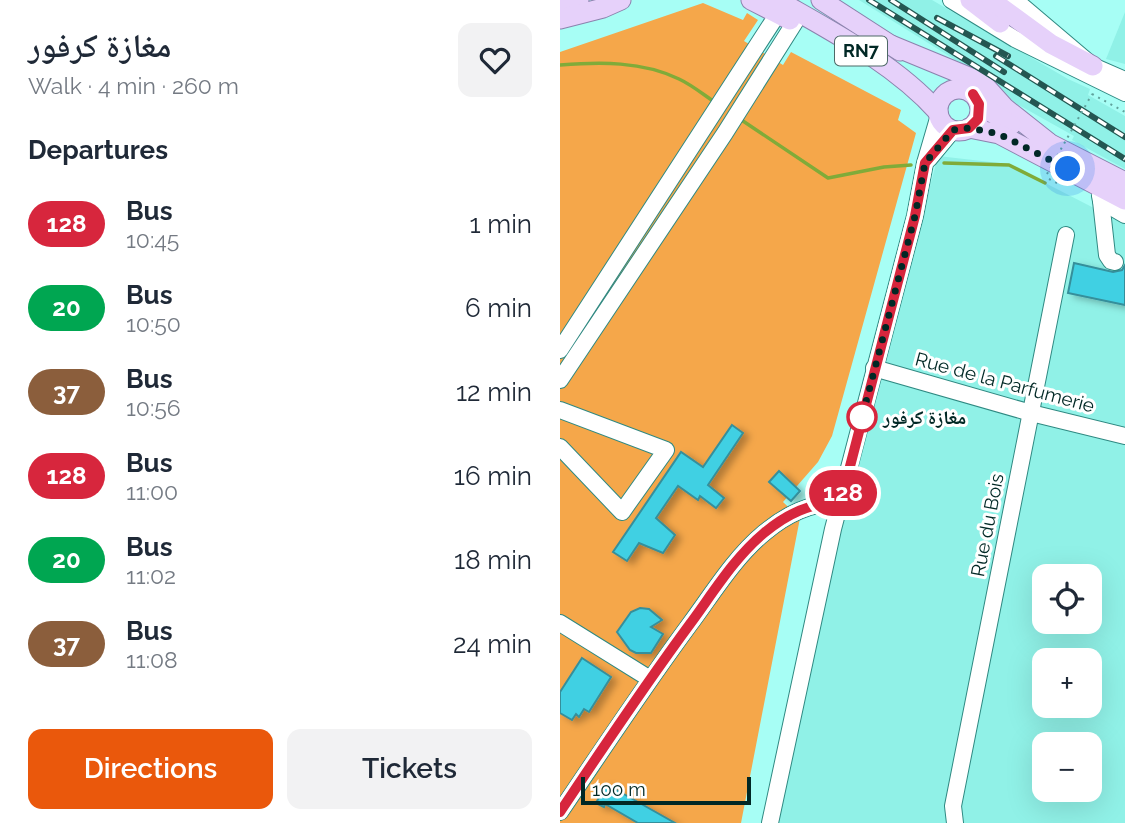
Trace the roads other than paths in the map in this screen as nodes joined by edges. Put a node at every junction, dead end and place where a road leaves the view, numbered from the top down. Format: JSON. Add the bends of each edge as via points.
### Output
{"nodes":[{"id":1,"x":579,"y":0,"type":"edge"},
{"id":2,"x":621,"y":0,"type":"edge"},
{"id":3,"x":751,"y":0,"type":"edge"},
{"id":4,"x":821,"y":0,"type":"edge"},
{"id":5,"x":951,"y":0,"type":"edge"},
{"id":6,"x":970,"y":0,"type":"edge"},
{"id":7,"x":991,"y":0,"type":"edge"},
{"id":8,"x":1015,"y":0,"type":"edge"},
{"id":9,"x":560,"y":6,"type":"edge"},
{"id":10,"x":783,"y":12,"type":"edge"},
{"id":11,"x":560,"y":19,"type":"edge"},
{"id":12,"x":820,"y":24,"type":"junction"},
{"id":13,"x":891,"y":45,"type":"junction"},
{"id":14,"x":1042,"y":52,"type":"junction"},
{"id":15,"x":1093,"y":66,"type":"junction"},
{"id":16,"x":1125,"y":80,"type":"edge"},
{"id":17,"x":1125,"y":93,"type":"edge"},
{"id":18,"x":973,"y":97,"type":"junction"},
{"id":19,"x":939,"y":114,"type":"junction"},
{"id":20,"x":961,"y":129,"type":"junction"},
{"id":21,"x":1048,"y":142,"type":"junction"},
{"id":22,"x":925,"y":163,"type":"junction"},
{"id":23,"x":1125,"y":182,"type":"edge"},
{"id":24,"x":1100,"y":194,"type":"junction"},
{"id":25,"x":1125,"y":200,"type":"edge"},
{"id":26,"x":1125,"y":215,"type":"edge"},
{"id":27,"x":1066,"y":235,"type":"dead end"},
{"id":28,"x":1115,"y":262,"type":"dead end"},
{"id":29,"x":560,"y":350,"type":"edge"},
{"id":30,"x":874,"y":368,"type":"junction"},
{"id":31,"x":560,"y":380,"type":"edge"},
{"id":32,"x":560,"y":410,"type":"edge"},
{"id":33,"x":1031,"y":413,"type":"junction"},
{"id":34,"x":1125,"y":436,"type":"edge"},
{"id":35,"x":560,"y":447,"type":"edge"},
{"id":36,"x":841,"y":501,"type":"junction"},
{"id":37,"x":560,"y":623,"type":"edge"},
{"id":38,"x":650,"y":679,"type":"junction"},
{"id":39,"x":560,"y":812,"type":"edge"},
{"id":40,"x":770,"y":823,"type":"edge"},
{"id":41,"x":955,"y":823,"type":"edge"}],
"edges":[{"from":1,"to":9,"type":"main road"},
{"from":2,"to":11,"type":"main road"},
{"from":3,"to":10,"type":"main road"},
{"from":4,"to":13,"type":"main road","number":"RN7"},
{"from":5,"to":14,"type":"street"},
{"from":6,"to":14,"type":"main road"},
{"from":7,"to":15,"type":"main road","via":[[1051,44]]},
{"from":8,"to":15,"type":"street"},
{"from":10,"to":12,"type":"main road","number":"RN7"},
{"from":10,"to":12,"type":"main road"},
{"from":10,"to":29,"type":"street"},
{"from":10,"to":31,"type":"street","via":[[725,133]]},
{"from":12,"to":19,"type":"main road","number":"RN7","via":[[905,80]]},
{"from":13,"to":18,"type":"main road","number":"RN7"},
{"from":13,"to":21,"type":"main road","number":"RN7","via":[[976,80]]},
{"from":14,"to":17,"type":"street"},
{"from":15,"to":16,"type":"street"},
{"from":18,"to":19,"type":"main road","via":[[960,89],[949,92],[940,101]]},
{"from":18,"to":20,"type":"main road","via":[[978,119]]},
{"from":18,"to":21,"type":"main road","number":"RN7","via":[[997,117]]},
{"from":19,"to":20,"type":"main road","number":"RN7","via":[[947,127]]},
{"from":19,"to":22,"type":"street"},
{"from":20,"to":22,"type":"street"},
{"from":20,"to":24,"type":"main road","via":[[999,134]]},
{"from":21,"to":23,"type":"main road","number":"RN7"},
{"from":22,"to":30,"type":"street"},
{"from":24,"to":25,"type":"main road"},
{"from":24,"to":26,"type":"street"},
{"from":24,"to":28,"type":"street","via":[[1107,255]]},
{"from":27,"to":33,"type":"street","name":"Rue du Bois"},
{"from":30,"to":33,"type":"street","name":"Rue de la Parfumerie"},
{"from":30,"to":36,"type":"street"},
{"from":32,"to":35,"type":"street","via":[[666,450],[622,512]]},
{"from":33,"to":34,"type":"street","name":"Rue de la Parfumerie"},
{"from":33,"to":41,"type":"street","name":"Rue du Bois","via":[[953,806]]},
{"from":36,"to":38,"type":"street","via":[[816,503],[765,532],[741,555]]},
{"from":36,"to":40,"type":"street"},
{"from":37,"to":38,"type":"street"},
{"from":38,"to":39,"type":"street"}]}
